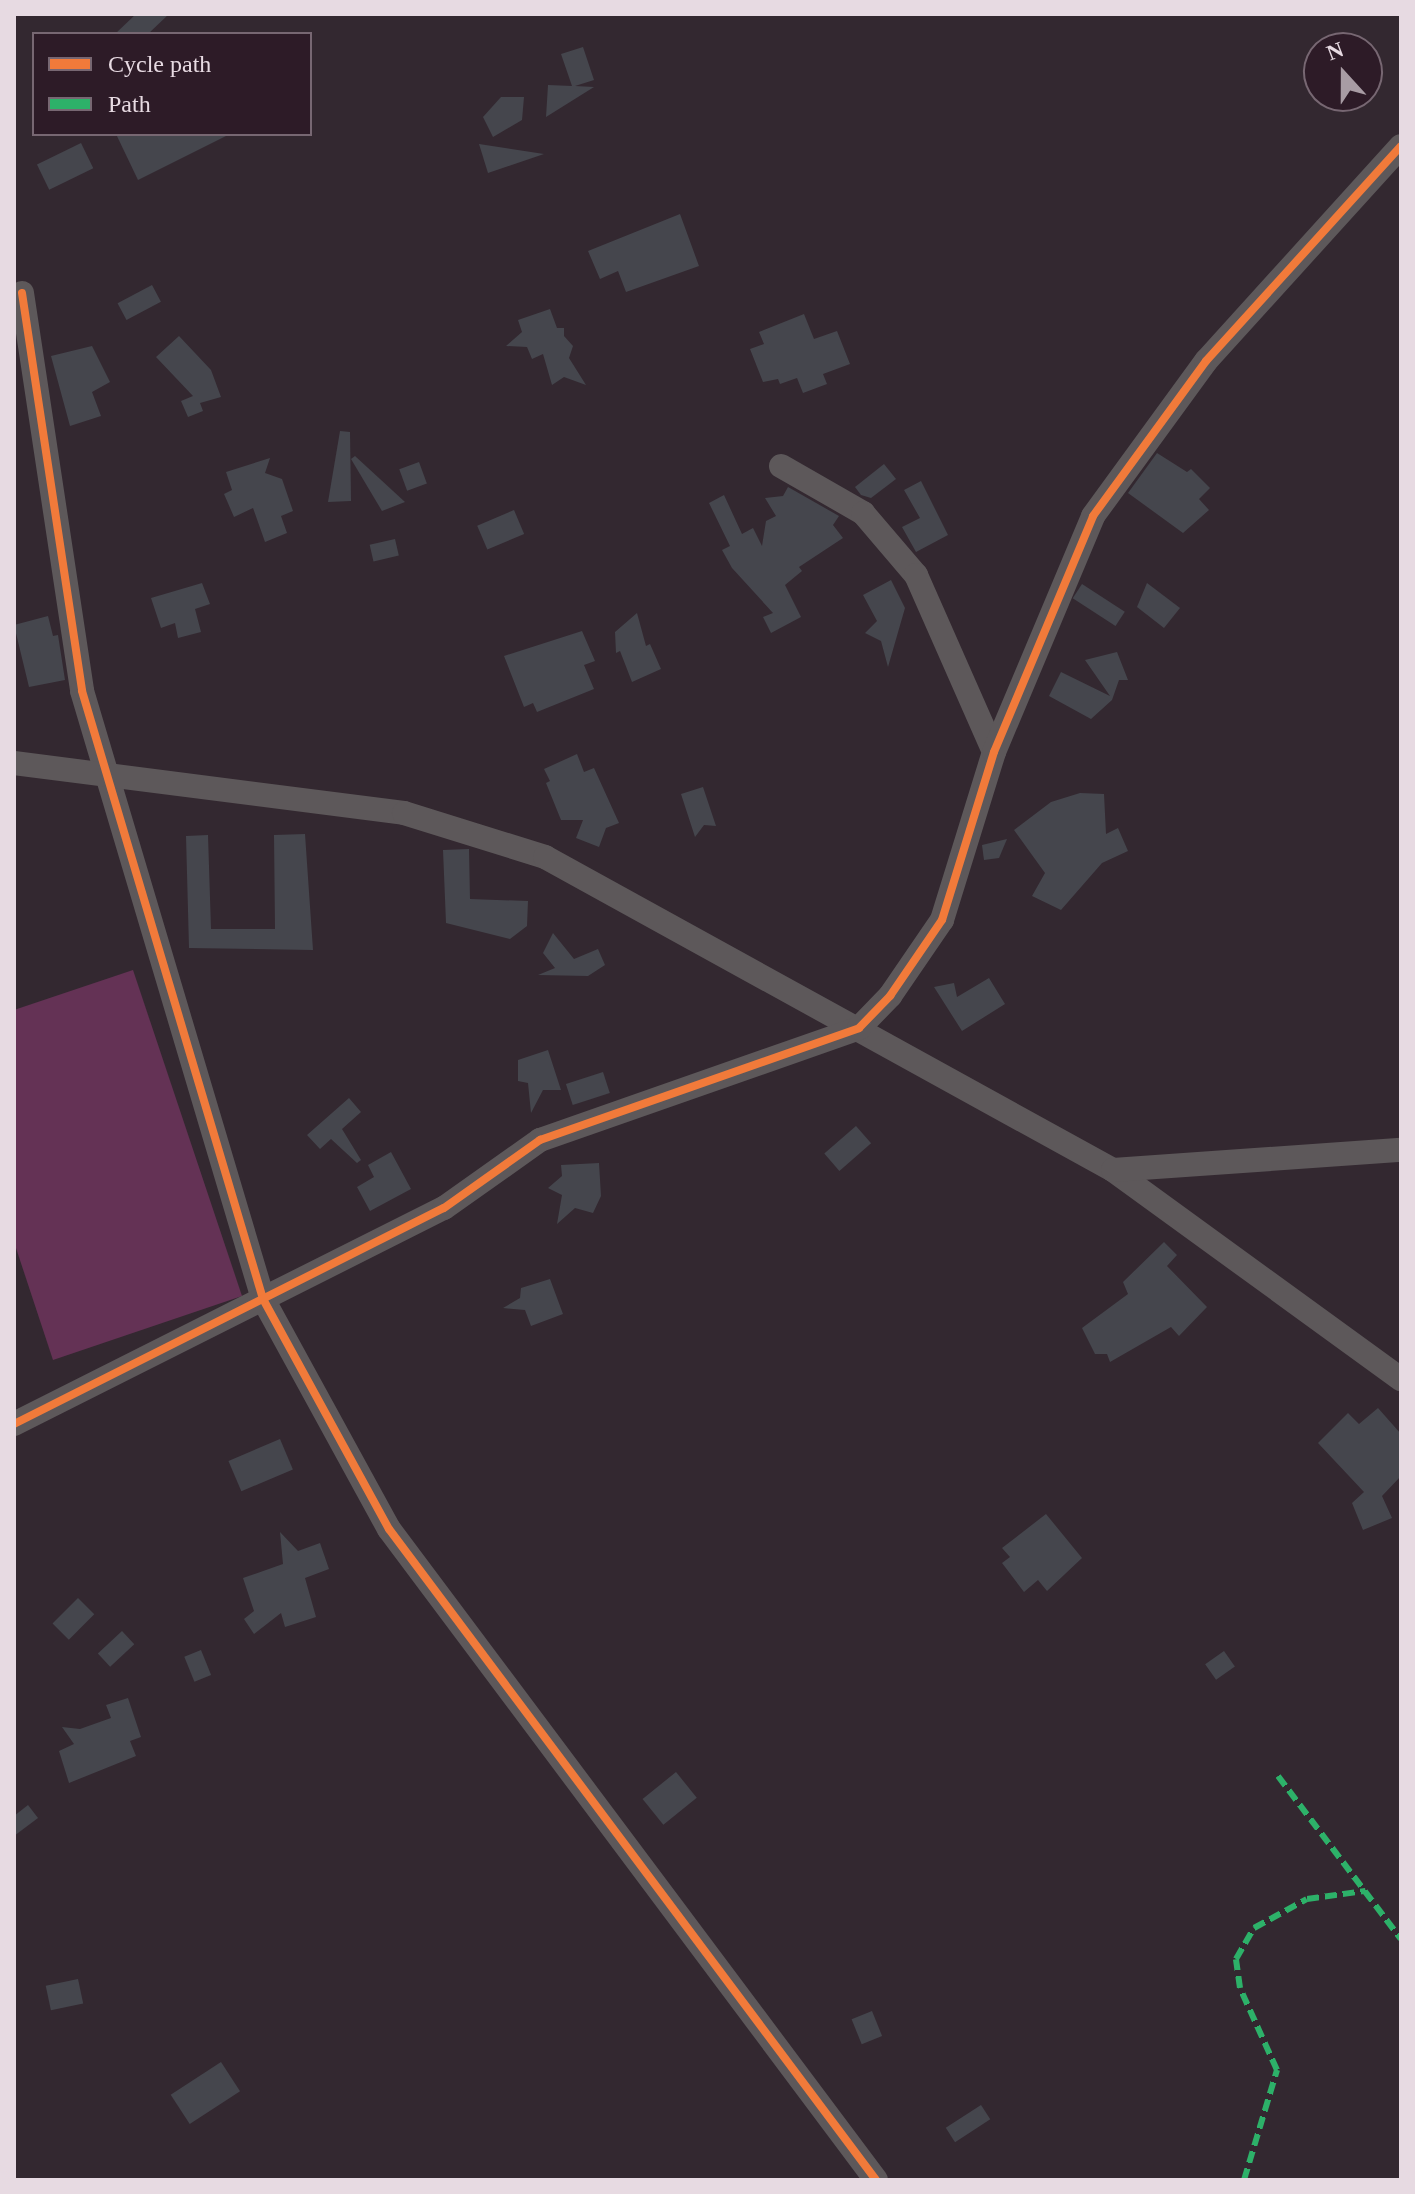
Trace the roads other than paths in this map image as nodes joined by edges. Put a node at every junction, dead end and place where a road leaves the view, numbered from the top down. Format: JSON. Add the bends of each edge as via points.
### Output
{"nodes":[{"id":1,"x":1401,"y":146,"type":"edge"},
{"id":2,"x":22,"y":293,"type":"dead end"},
{"id":3,"x":781,"y":466,"type":"dead end"},
{"id":4,"x":994,"y":752,"type":"junction"},
{"id":5,"x":14,"y":763,"type":"edge"},
{"id":6,"x":103,"y":776,"type":"junction"},
{"id":7,"x":859,"y":1028,"type":"junction"},
{"id":8,"x":1401,"y":1150,"type":"edge"},
{"id":9,"x":1113,"y":1170,"type":"junction"},
{"id":10,"x":263,"y":1299,"type":"junction"},
{"id":11,"x":1401,"y":1379,"type":"edge"},
{"id":12,"x":14,"y":1424,"type":"edge"},
{"id":13,"x":876,"y":2180,"type":"edge"}],
"edges":[{"from":1,"to":4,"type":"street","via":[[1206,361],[1093,516]]},
{"from":2,"to":6,"type":"street","via":[[82,691]]},
{"from":3,"to":4,"type":"street","via":[[863,513],[916,575]]},
{"from":4,"to":7,"type":"street","via":[[942,920],[890,996]]},
{"from":5,"to":6,"type":"street"},
{"from":6,"to":7,"type":"street","via":[[404,813],[545,857]]},
{"from":6,"to":10,"type":"street"},
{"from":7,"to":9,"type":"street"},
{"from":7,"to":10,"type":"street","via":[[540,1140],[444,1208]]},
{"from":8,"to":9,"type":"street"},
{"from":9,"to":11,"type":"street"},
{"from":10,"to":12,"type":"street"},
{"from":10,"to":13,"type":"street","via":[[389,1529]]}]}
